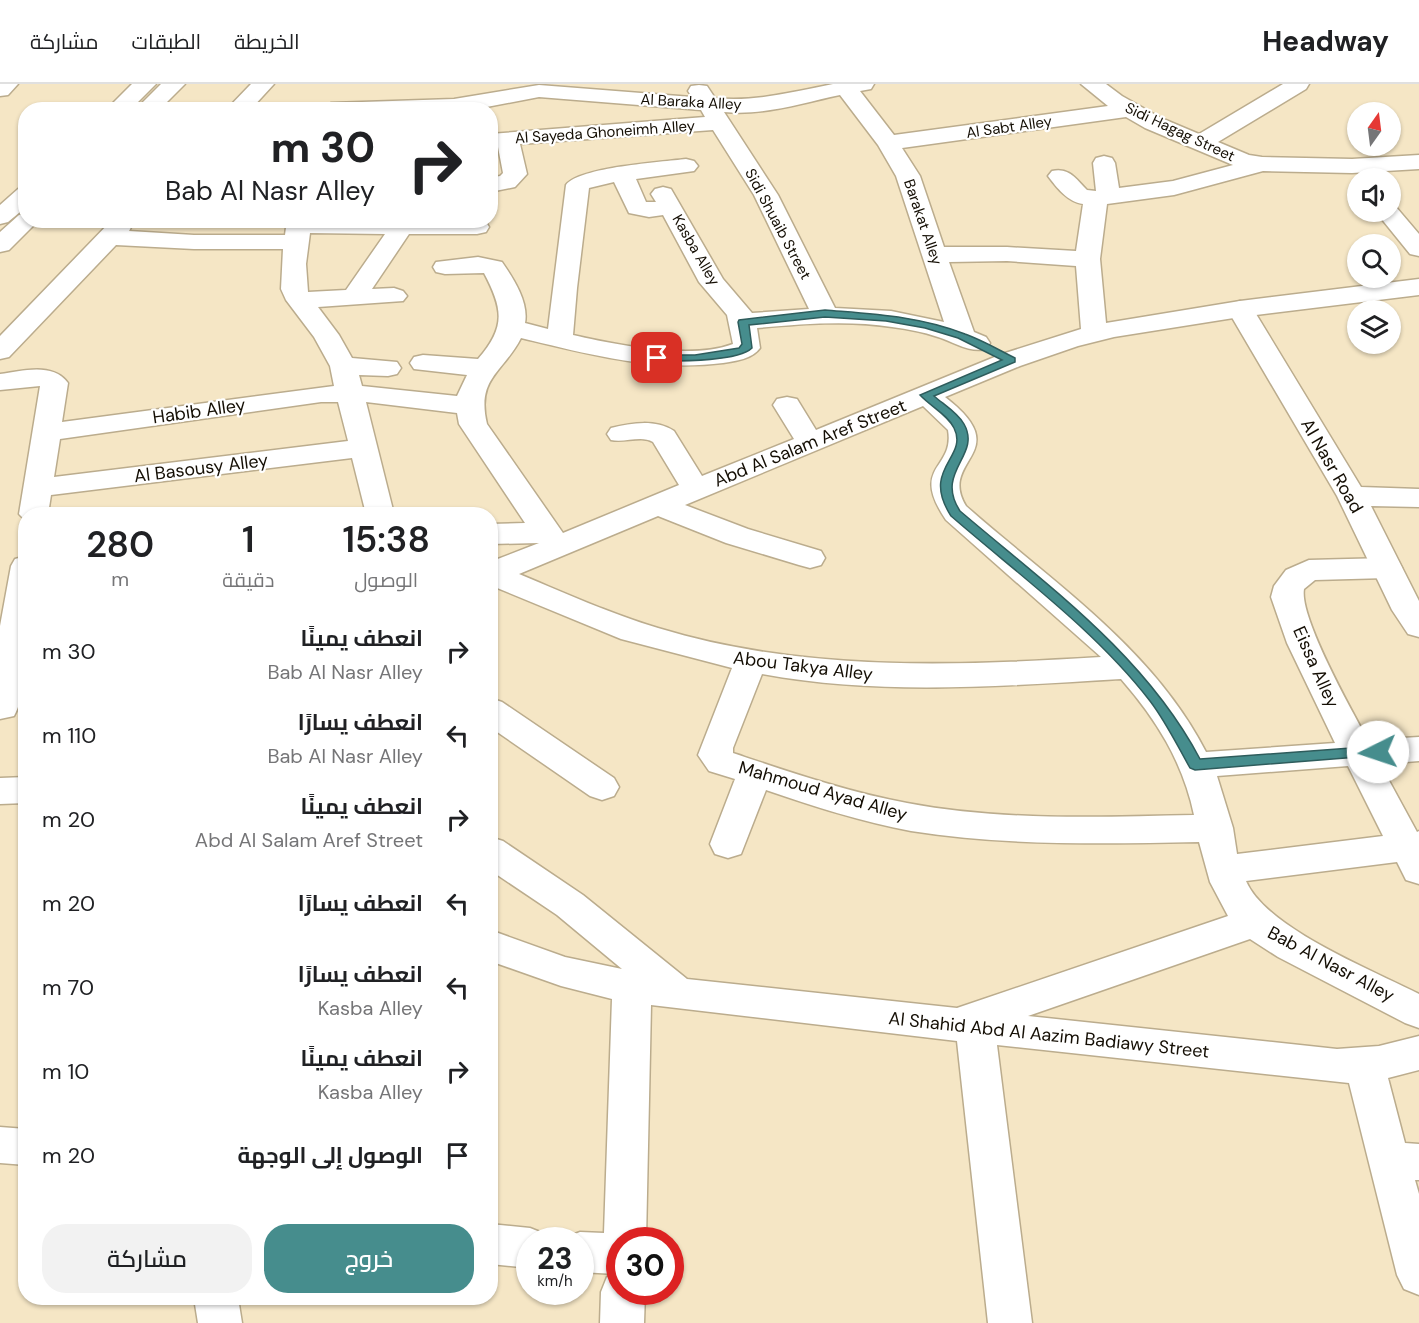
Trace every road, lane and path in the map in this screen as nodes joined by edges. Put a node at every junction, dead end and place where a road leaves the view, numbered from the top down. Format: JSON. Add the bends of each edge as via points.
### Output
{"nodes":[{"id":1,"x":7,"y":84,"type":"edge"},
{"id":2,"x":145,"y":84,"type":"edge"},
{"id":3,"x":174,"y":84,"type":"edge"},
{"id":4,"x":695,"y":84,"type":"edge"},
{"id":5,"x":739,"y":84,"type":"edge"},
{"id":6,"x":1092,"y":84,"type":"edge"},
{"id":7,"x":1298,"y":84,"type":"edge"},
{"id":8,"x":235,"y":86,"type":"dead end"},
{"id":9,"x":261,"y":86,"type":"edge"},
{"id":10,"x":854,"y":86,"type":"edge"},
{"id":11,"x":0,"y":90,"type":"edge"},
{"id":12,"x":637,"y":92,"type":"edge"},
{"id":13,"x":126,"y":102,"type":"edge"},
{"id":14,"x":154,"y":102,"type":"edge"},
{"id":15,"x":245,"y":102,"type":"edge"},
{"id":16,"x":484,"y":102,"type":"edge"},
{"id":17,"x":756,"y":105,"type":"junction"},
{"id":18,"x":1130,"y":110,"type":"junction"},
{"id":19,"x":714,"y":114,"type":"junction"},
{"id":20,"x":626,"y":131,"type":"junction"},
{"id":21,"x":499,"y":140,"type":"edge"},
{"id":22,"x":888,"y":143,"type":"junction"},
{"id":23,"x":1200,"y":143,"type":"junction"},
{"id":24,"x":1419,"y":162,"type":"edge"},
{"id":25,"x":1104,"y":163,"type":"dead end"},
{"id":26,"x":1262,"y":164,"type":"junction"},
{"id":27,"x":686,"y":166,"type":"dead end"},
{"id":28,"x":1382,"y":168,"type":"edge"},
{"id":29,"x":1347,"y":171,"type":"edge"},
{"id":30,"x":634,"y":173,"type":"junction"},
{"id":31,"x":1060,"y":176,"type":"dead end"},
{"id":32,"x":498,"y":184,"type":"edge"},
{"id":33,"x":0,"y":191,"type":"edge"},
{"id":34,"x":18,"y":192,"type":"edge"},
{"id":35,"x":1103,"y":198,"type":"junction"},
{"id":36,"x":18,"y":200,"type":"edge"},
{"id":37,"x":0,"y":217,"type":"edge"},
{"id":38,"x":1396,"y":222,"type":"edge"},
{"id":39,"x":18,"y":228,"type":"edge"},
{"id":40,"x":367,"y":228,"type":"edge"},
{"id":41,"x":401,"y":228,"type":"edge"},
{"id":42,"x":116,"y":229,"type":"edge"},
{"id":43,"x":298,"y":230,"type":"edge"},
{"id":44,"x":0,"y":245,"type":"edge"},
{"id":45,"x":1419,"y":249,"type":"edge"},
{"id":46,"x":935,"y":255,"type":"junction"},
{"id":47,"x":1088,"y":259,"type":"junction"},
{"id":48,"x":446,"y":267,"type":"dead end"},
{"id":49,"x":1419,"y":288,"type":"edge"},
{"id":50,"x":394,"y":296,"type":"dead end"},
{"id":51,"x":353,"y":298,"type":"junction"},
{"id":52,"x":299,"y":300,"type":"junction"},
{"id":53,"x":1240,"y":309,"type":"junction"},
{"id":54,"x":825,"y":314,"type":"junction"},
{"id":55,"x":743,"y":322,"type":"junction"},
{"id":56,"x":512,"y":328,"type":"junction"},
{"id":57,"x":1094,"y":333,"type":"junction"},
{"id":58,"x":962,"y":336,"type":"junction"},
{"id":59,"x":560,"y":339,"type":"junction"},
{"id":60,"x":0,"y":351,"type":"edge"},
{"id":61,"x":1011,"y":360,"type":"junction"},
{"id":62,"x":423,"y":363,"type":"dead end"},
{"id":63,"x":343,"y":366,"type":"junction"},
{"id":64,"x":388,"y":368,"type":"dead end"},
{"id":65,"x":485,"y":368,"type":"junction"},
{"id":66,"x":0,"y":382,"type":"edge"},
{"id":67,"x":350,"y":393,"type":"junction"},
{"id":68,"x":926,"y":395,"type":"junction"},
{"id":69,"x":787,"y":405,"type":"dead end"},
{"id":70,"x":468,"y":406,"type":"junction"},
{"id":71,"x":47,"y":432,"type":"junction"},
{"id":72,"x":621,"y":434,"type":"dead end"},
{"id":73,"x":810,"y":442,"type":"junction"},
{"id":74,"x":363,"y":448,"type":"junction"},
{"id":75,"x":696,"y":489,"type":"junction"},
{"id":76,"x":1352,"y":496,"type":"junction"},
{"id":77,"x":1419,"y":498,"type":"edge"},
{"id":78,"x":36,"y":501,"type":"edge"},
{"id":79,"x":658,"y":505,"type":"junction"},
{"id":80,"x":378,"y":507,"type":"edge"},
{"id":81,"x":498,"y":535,"type":"edge"},
{"id":82,"x":551,"y":539,"type":"junction"},
{"id":83,"x":18,"y":555,"type":"edge"},
{"id":84,"x":0,"y":556,"type":"edge"},
{"id":85,"x":810,"y":558,"type":"dead end"},
{"id":86,"x":1387,"y":568,"type":"junction"},
{"id":87,"x":498,"y":570,"type":"edge"},
{"id":88,"x":498,"y":577,"type":"edge"},
{"id":89,"x":1419,"y":626,"type":"edge"},
{"id":90,"x":18,"y":632,"type":"edge"},
{"id":91,"x":751,"y":662,"type":"junction"},
{"id":92,"x":1128,"y":667,"type":"junction"},
{"id":93,"x":9,"y":707,"type":"edge"},
{"id":94,"x":498,"y":715,"type":"edge"},
{"id":95,"x":1419,"y":748,"type":"edge"},
{"id":96,"x":1357,"y":753,"type":"junction"},
{"id":97,"x":1195,"y":765,"type":"junction"},
{"id":98,"x":755,"y":772,"type":"junction"},
{"id":99,"x":602,"y":786,"type":"dead end"},
{"id":100,"x":18,"y":790,"type":"edge"},
{"id":101,"x":0,"y":791,"type":"edge"},
{"id":102,"x":1215,"y":828,"type":"junction"},
{"id":103,"x":728,"y":844,"type":"dead end"},
{"id":104,"x":1415,"y":854,"type":"edge"},
{"id":105,"x":498,"y":856,"type":"edge"},
{"id":106,"x":1225,"y":870,"type":"junction"},
{"id":107,"x":1255,"y":922,"type":"junction"},
{"id":108,"x":498,"y":948,"type":"edge"},
{"id":109,"x":632,"y":988,"type":"junction"},
{"id":110,"x":678,"y":994,"type":"junction"},
{"id":111,"x":1419,"y":1012,"type":"edge"},
{"id":112,"x":966,"y":1026,"type":"junction"},
{"id":113,"x":1419,"y":1053,"type":"edge"},
{"id":114,"x":1365,"y":1066,"type":"junction"},
{"id":115,"x":0,"y":1145,"type":"edge"},
{"id":116,"x":18,"y":1146,"type":"edge"},
{"id":117,"x":1404,"y":1161,"type":"edge"},
{"id":118,"x":625,"y":1227,"type":"edge"},
{"id":119,"x":498,"y":1245,"type":"edge"},
{"id":120,"x":516,"y":1247,"type":"edge"},
{"id":121,"x":1419,"y":1275,"type":"edge"},
{"id":122,"x":217,"y":1305,"type":"edge"},
{"id":123,"x":623,"y":1305,"type":"edge"},
{"id":124,"x":220,"y":1323,"type":"edge"},
{"id":125,"x":622,"y":1323,"type":"edge"},
{"id":126,"x":1010,"y":1323,"type":"edge"}],
"edges":[{"from":1,"to":11,"type":"street"},
{"from":2,"to":13,"type":"street"},
{"from":3,"to":14,"type":"street"},
{"from":4,"to":19,"type":"street","name":"Sidi Shuaib Street"},
{"from":5,"to":17,"type":"street"},
{"from":6,"to":18,"type":"street","name":"Sidi Hagag Street"},
{"from":7,"to":23,"type":"street"},
{"from":8,"to":9,"type":"street"},
{"from":9,"to":15,"type":"street"},
{"from":10,"to":17,"type":"street","name":"Al Baraka Alley"},
{"from":10,"to":22,"type":"street","name":"Barakat Alley"},
{"from":12,"to":16,"type":"street","name":"Al Baraka Alley","via":[[539,91]]},
{"from":12,"to":19,"type":"street","name":"Al Baraka Alley"},
{"from":17,"to":19,"type":"street","name":"Al Baraka Alley"},
{"from":18,"to":22,"type":"street","name":"Al Sabt Alley"},
{"from":18,"to":23,"type":"street","name":"Sidi Hagag Street"},
{"from":19,"to":20,"type":"street","name":"Al Sayeda Ghoneimh Alley","via":[[672,129]]},
{"from":19,"to":54,"type":"street","name":"Sidi Shuaib Street","via":[[766,195]]},
{"from":20,"to":21,"type":"street","name":"Al Sayeda Ghoneimh Alley","via":[[551,133]]},
{"from":20,"to":30,"type":"street"},
{"from":21,"to":32,"type":"street","via":[[515,174],[507,182]]},
{"from":22,"to":46,"type":"street","name":"Barakat Alley","via":[[908,176]]},
{"from":23,"to":26,"type":"street","name":"Sidi Hagag Street","via":[[1236,159]]},
{"from":24,"to":28,"type":"street","name":"Sidi Hagag Street"},
{"from":25,"to":35,"type":"street"},
{"from":26,"to":29,"type":"street","name":"Sidi Hagag Street"},
{"from":26,"to":35,"type":"street","via":[[1196,184]]},
{"from":27,"to":30,"type":"street"},
{"from":30,"to":55,"type":"street","name":"Kasba Alley","via":[[637,208],[649,210],[667,201],[706,273]]},
{"from":30,"to":59,"type":"street","via":[[587,180],[578,185]]},
{"from":31,"to":35,"type":"street","via":[[1080,197]]},
{"from":33,"to":34,"type":"street"},
{"from":35,"to":47,"type":"street","via":[[1089,237]]},
{"from":36,"to":37,"type":"street"},
{"from":38,"to":45,"type":"street"},
{"from":39,"to":44,"type":"street"},
{"from":40,"to":43,"type":"street"},
{"from":41,"to":51,"type":"street"},
{"from":42,"to":43,"type":"street","via":[[194,242]]},
{"from":42,"to":60,"type":"street"},
{"from":43,"to":52,"type":"street","via":[[293,276]]},
{"from":46,"to":47,"type":"street"},
{"from":46,"to":58,"type":"street","name":"Barakat Alley"},
{"from":47,"to":57,"type":"street"},
{"from":48,"to":56,"type":"street","via":[[493,267],[513,311]]},
{"from":49,"to":53,"type":"street","name":"Abd Al Salam Aref Street"},
{"from":50,"to":51,"type":"street"},
{"from":51,"to":52,"type":"street"},
{"from":52,"to":63,"type":"street","via":[[326,335]]},
{"from":53,"to":57,"type":"street","name":"Abd Al Salam Aref Street"},
{"from":53,"to":76,"type":"street","name":"Al Nasr Road"},
{"from":54,"to":55,"type":"street"},
{"from":54,"to":58,"type":"street","via":[[907,321]]},
{"from":55,"to":59,"type":"street","via":[[747,348],[695,358],[638,357]]},
{"from":56,"to":59,"type":"street"},
{"from":56,"to":65,"type":"street"},
{"from":57,"to":61,"type":"street","name":"Abd Al Salam Aref Street"},
{"from":58,"to":61,"type":"street"},
{"from":61,"to":68,"type":"street","name":"Abd Al Salam Aref Street"},
{"from":62,"to":65,"type":"street"},
{"from":63,"to":64,"type":"street"},
{"from":63,"to":67,"type":"street"},
{"from":65,"to":70,"type":"street","via":[[473,386]]},
{"from":66,"to":71,"type":"street","via":[[42,377],[54,383]]},
{"from":67,"to":70,"type":"street","name":"Habib Alley"},
{"from":67,"to":71,"type":"street","name":"Habib Alley"},
{"from":67,"to":74,"type":"street"},
{"from":68,"to":73,"type":"street","name":"Abd Al Salam Aref Street"},
{"from":68,"to":92,"type":"street","name":"Bab Al Nasr Alley","via":[[958,424],[963,434],[963,445],[946,478],[948,502],[956,513]]},
{"from":69,"to":73,"type":"street"},
{"from":70,"to":82,"type":"street","via":[[473,424]]},
{"from":71,"to":78,"type":"street"},
{"from":72,"to":75,"type":"street","via":[[659,433]]},
{"from":73,"to":75,"type":"street","name":"Abd Al Salam Aref Street"},
{"from":74,"to":78,"type":"street","name":"Al Basousy Alley"},
{"from":74,"to":80,"type":"street"},
{"from":75,"to":79,"type":"street","name":"Abd Al Salam Aref Street"},
{"from":76,"to":77,"type":"street"},
{"from":76,"to":86,"type":"street","name":"Al Nasr Road"},
{"from":79,"to":82,"type":"street","name":"Abd Al Salam Aref Street"},
{"from":79,"to":85,"type":"street","via":[[737,536]]},
{"from":81,"to":82,"type":"street"},
{"from":82,"to":87,"type":"street","name":"Abd Al Salam Aref Street"},
{"from":83,"to":84,"type":"street"},
{"from":86,"to":89,"type":"street","name":"Al Nasr Road"},
{"from":86,"to":96,"type":"street","name":"Eissa Alley","via":[[1309,570],[1289,586],[1287,597],[1324,689]]},
{"from":88,"to":91,"type":"street","name":"Abou Takya Alley","via":[[653,638]]},
{"from":90,"to":93,"type":"street"},
{"from":91,"to":92,"type":"street","name":"Abou Takya Alley","via":[[813,671],[917,677]]},
{"from":91,"to":98,"type":"street","name":"Mahmoud Ayad Alley","via":[[715,755],[721,762]]},
{"from":92,"to":97,"type":"street","name":"Bab Al Nasr Alley","via":[[1177,730]]},
{"from":94,"to":99,"type":"street"},
{"from":95,"to":96,"type":"street"},
{"from":96,"to":97,"type":"street"},
{"from":96,"to":104,"type":"street","name":"Eissa Alley"},
{"from":97,"to":102,"type":"street","name":"Bab Al Nasr Alley"},
{"from":98,"to":102,"type":"street","name":"Mahmoud Ayad Alley","via":[[866,807],[954,823],[1127,830]]},
{"from":98,"to":103,"type":"street"},
{"from":100,"to":101,"type":"street"},
{"from":102,"to":106,"type":"street","name":"Bab Al Nasr Alley"},
{"from":104,"to":106,"type":"street"},
{"from":105,"to":110,"type":"street","via":[[570,905]]},
{"from":106,"to":107,"type":"street","name":"Bab Al Nasr Alley","via":[[1240,906]]},
{"from":107,"to":111,"type":"street","name":"Bab Al Nasr Alley","via":[[1277,939]]},
{"from":107,"to":112,"type":"street"},
{"from":108,"to":109,"type":"street","name":"Al Shahid Abd Al Aazim Badiawy Street","via":[[561,971]]},
{"from":109,"to":110,"type":"street","name":"Al Shahid Abd Al Aazim Badiawy Street"},
{"from":109,"to":118,"type":"street"},
{"from":110,"to":112,"type":"street","name":"Al Shahid Abd Al Aazim Badiawy Street"},
{"from":112,"to":114,"type":"street","name":"Al Shahid Abd Al Aazim Badiawy Street"},
{"from":112,"to":126,"type":"street"},
{"from":113,"to":114,"type":"street","name":"Al Shahid Abd Al Aazim Badiawy Street"},
{"from":114,"to":117,"type":"street"},
{"from":115,"to":116,"type":"street"},
{"from":117,"to":121,"type":"street"},
{"from":119,"to":120,"type":"street"},
{"from":122,"to":124,"type":"street"},
{"from":123,"to":125,"type":"street"}]}
